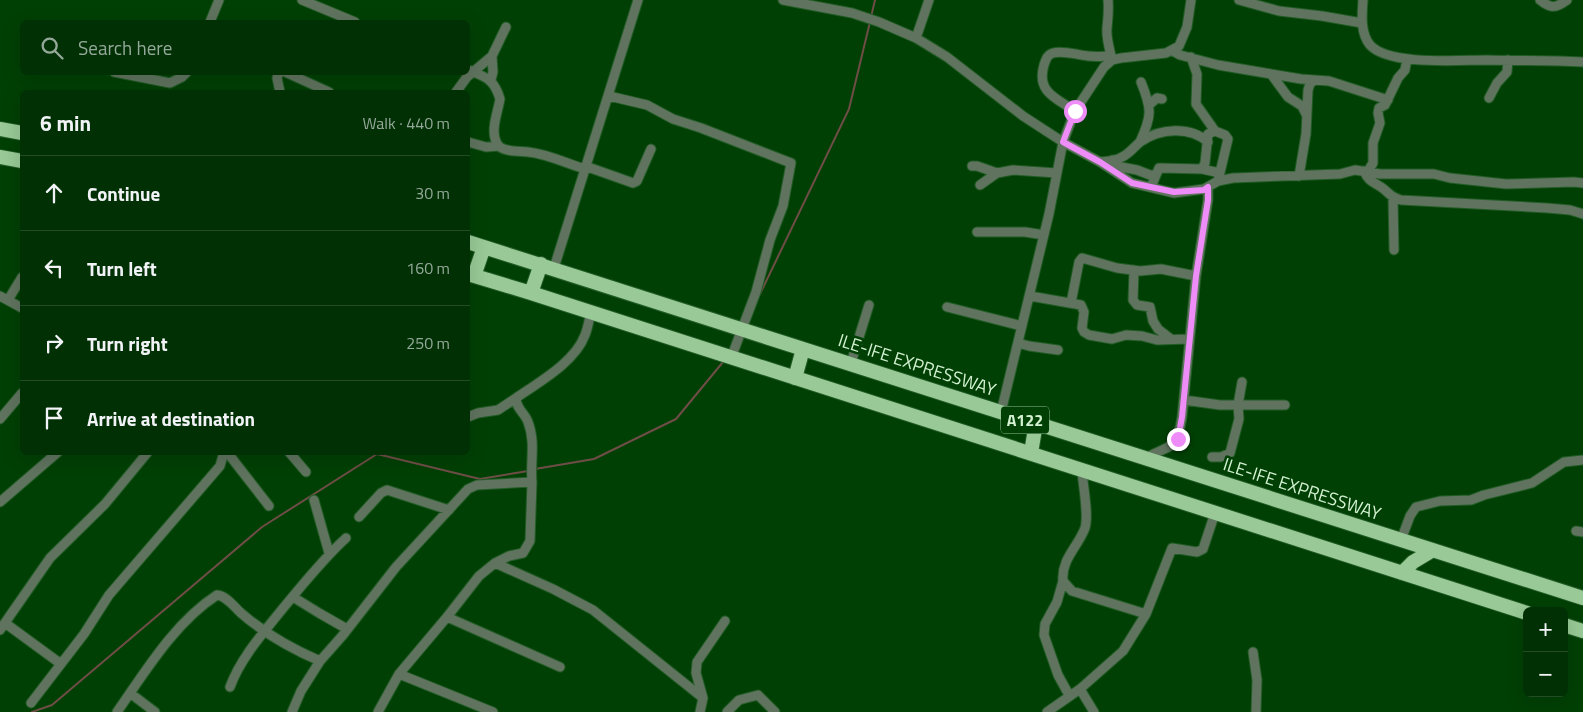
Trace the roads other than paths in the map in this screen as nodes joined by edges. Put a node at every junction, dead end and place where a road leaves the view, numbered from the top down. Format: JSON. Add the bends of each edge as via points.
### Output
{"nodes":[{"id":1,"x":219,"y":0,"type":"edge"},
{"id":2,"x":302,"y":0,"type":"edge"},
{"id":3,"x":638,"y":0,"type":"edge"},
{"id":4,"x":783,"y":0,"type":"edge"},
{"id":5,"x":929,"y":0,"type":"edge"},
{"id":6,"x":1108,"y":0,"type":"edge"},
{"id":7,"x":1190,"y":0,"type":"edge"},
{"id":8,"x":1239,"y":0,"type":"edge"},
{"id":9,"x":1363,"y":0,"type":"edge"},
{"id":10,"x":1540,"y":0,"type":"edge"},
{"id":11,"x":1567,"y":0,"type":"edge"},
{"id":12,"x":211,"y":20,"type":"edge"},
{"id":13,"x":350,"y":20,"type":"edge"},
{"id":14,"x":1362,"y":24,"type":"junction"},
{"id":15,"x":506,"y":27,"type":"dead end"},
{"id":16,"x":916,"y":38,"type":"junction"},
{"id":17,"x":1173,"y":51,"type":"junction"},
{"id":18,"x":492,"y":56,"type":"junction"},
{"id":19,"x":1095,"y":56,"type":"junction"},
{"id":20,"x":1191,"y":57,"type":"junction"},
{"id":21,"x":1112,"y":58,"type":"junction"},
{"id":22,"x":1407,"y":59,"type":"junction"},
{"id":23,"x":1508,"y":60,"type":"junction"},
{"id":24,"x":1583,"y":62,"type":"edge"},
{"id":25,"x":1104,"y":68,"type":"junction"},
{"id":26,"x":471,"y":71,"type":"edge"},
{"id":27,"x":1271,"y":74,"type":"junction"},
{"id":28,"x":129,"y":75,"type":"edge"},
{"id":29,"x":184,"y":75,"type":"edge"},
{"id":30,"x":278,"y":75,"type":"edge"},
{"id":31,"x":292,"y":75,"type":"edge"},
{"id":32,"x":469,"y":75,"type":"edge"},
{"id":33,"x":491,"y":80,"type":"junction"},
{"id":34,"x":1313,"y":80,"type":"junction"},
{"id":35,"x":1141,"y":82,"type":"dead end"},
{"id":36,"x":170,"y":83,"type":"junction"},
{"id":37,"x":169,"y":90,"type":"edge"},
{"id":38,"x":280,"y":90,"type":"edge"},
{"id":39,"x":325,"y":90,"type":"edge"},
{"id":40,"x":458,"y":90,"type":"edge"},
{"id":41,"x":609,"y":96,"type":"junction"},
{"id":42,"x":1489,"y":98,"type":"dead end"},
{"id":43,"x":1162,"y":99,"type":"dead end"},
{"id":44,"x":1388,"y":100,"type":"junction"},
{"id":45,"x":1150,"y":104,"type":"junction"},
{"id":46,"x":1075,"y":111,"type":"junction"},
{"id":47,"x":1307,"y":115,"type":"junction"},
{"id":48,"x":0,"y":130,"type":"edge"},
{"id":49,"x":1215,"y":131,"type":"junction"},
{"id":50,"x":20,"y":133,"type":"edge"},
{"id":51,"x":1063,"y":142,"type":"junction"},
{"id":52,"x":1140,"y":142,"type":"junction"},
{"id":53,"x":1208,"y":142,"type":"junction"},
{"id":54,"x":470,"y":143,"type":"edge"},
{"id":55,"x":499,"y":146,"type":"junction"},
{"id":56,"x":651,"y":149,"type":"dead end"},
{"id":57,"x":0,"y":157,"type":"edge"},
{"id":58,"x":1112,"y":160,"type":"junction"},
{"id":59,"x":20,"y":161,"type":"edge"},
{"id":60,"x":1100,"y":162,"type":"junction"},
{"id":61,"x":972,"y":166,"type":"dead end"},
{"id":62,"x":585,"y":167,"type":"junction"},
{"id":63,"x":1202,"y":170,"type":"junction"},
{"id":64,"x":1366,"y":171,"type":"junction"},
{"id":65,"x":997,"y":173,"type":"junction"},
{"id":66,"x":1057,"y":173,"type":"junction"},
{"id":67,"x":1156,"y":175,"type":"junction"},
{"id":68,"x":1299,"y":176,"type":"junction"},
{"id":69,"x":1215,"y":182,"type":"junction"},
{"id":70,"x":1583,"y":183,"type":"edge"},
{"id":71,"x":980,"y":185,"type":"dead end"},
{"id":72,"x":1151,"y":187,"type":"junction"},
{"id":73,"x":1393,"y":198,"type":"junction"},
{"id":74,"x":1583,"y":214,"type":"edge"},
{"id":75,"x":977,"y":232,"type":"dead end"},
{"id":76,"x":1044,"y":235,"type":"junction"},
{"id":77,"x":470,"y":243,"type":"edge"},
{"id":78,"x":484,"y":247,"type":"junction"},
{"id":79,"x":1394,"y":250,"type":"dead end"},
{"id":80,"x":547,"y":266,"type":"junction"},
{"id":81,"x":1134,"y":270,"type":"junction"},
{"id":82,"x":471,"y":275,"type":"edge"},
{"id":83,"x":1196,"y":276,"type":"junction"},
{"id":84,"x":20,"y":279,"type":"edge"},
{"id":85,"x":531,"y":293,"type":"junction"},
{"id":86,"x":1030,"y":296,"type":"junction"},
{"id":87,"x":3,"y":299,"type":"edge"},
{"id":88,"x":1071,"y":303,"type":"junction"},
{"id":89,"x":869,"y":304,"type":"dead end"},
{"id":90,"x":20,"y":307,"type":"edge"},
{"id":91,"x":947,"y":307,"type":"dead end"},
{"id":92,"x":591,"y":312,"type":"junction"},
{"id":93,"x":1022,"y":326,"type":"junction"},
{"id":94,"x":740,"y":330,"type":"junction"},
{"id":95,"x":1171,"y":339,"type":"junction"},
{"id":96,"x":1189,"y":339,"type":"junction"},
{"id":97,"x":1018,"y":343,"type":"junction"},
{"id":98,"x":803,"y":349,"type":"junction"},
{"id":99,"x":1058,"y":350,"type":"dead end"},
{"id":100,"x":731,"y":358,"type":"junction"},
{"id":101,"x":851,"y":363,"type":"junction"},
{"id":102,"x":794,"y":378,"type":"junction"},
{"id":103,"x":1242,"y":382,"type":"dead end"},
{"id":104,"x":20,"y":395,"type":"edge"},
{"id":105,"x":516,"y":398,"type":"junction"},
{"id":106,"x":1184,"y":400,"type":"junction"},
{"id":107,"x":1238,"y":405,"type":"junction"},
{"id":108,"x":1285,"y":405,"type":"dead end"},
{"id":109,"x":1001,"y":412,"type":"junction"},
{"id":110,"x":470,"y":416,"type":"edge"},
{"id":111,"x":0,"y":419,"type":"edge"},
{"id":112,"x":1036,"y":423,"type":"junction"},
{"id":113,"x":1031,"y":453,"type":"junction"},
{"id":114,"x":55,"y":455,"type":"edge"},
{"id":115,"x":146,"y":455,"type":"edge"},
{"id":116,"x":224,"y":455,"type":"edge"},
{"id":117,"x":227,"y":455,"type":"edge"},
{"id":118,"x":292,"y":455,"type":"edge"},
{"id":119,"x":1146,"y":458,"type":"junction"},
{"id":120,"x":1212,"y":458,"type":"dead end"},
{"id":121,"x":1583,"y":460,"type":"edge"},
{"id":122,"x":1082,"y":471,"type":"junction"},
{"id":123,"x":306,"y":472,"type":"dead end"},
{"id":124,"x":532,"y":482,"type":"junction"},
{"id":125,"x":314,"y":500,"type":"dead end"},
{"id":126,"x":0,"y":502,"type":"edge"},
{"id":127,"x":269,"y":506,"type":"dead end"},
{"id":128,"x":449,"y":510,"type":"junction"},
{"id":129,"x":1216,"y":513,"type":"junction"},
{"id":130,"x":359,"y":518,"type":"dead end"},
{"id":131,"x":346,"y":538,"type":"dead end"},
{"id":132,"x":1402,"y":540,"type":"junction"},
{"id":133,"x":1433,"y":550,"type":"junction"},
{"id":134,"x":329,"y":553,"type":"junction"},
{"id":135,"x":495,"y":563,"type":"junction"},
{"id":136,"x":1402,"y":573,"type":"junction"},
{"id":137,"x":1064,"y":581,"type":"junction"},
{"id":138,"x":293,"y":597,"type":"junction"},
{"id":139,"x":1583,"y":598,"type":"edge"},
{"id":140,"x":1523,"y":612,"type":"edge"},
{"id":141,"x":1146,"y":614,"type":"junction"},
{"id":142,"x":447,"y":617,"type":"junction"},
{"id":143,"x":725,"y":621,"type":"dead end"},
{"id":144,"x":1568,"y":626,"type":"edge"},
{"id":145,"x":2,"y":627,"type":"edge"},
{"id":146,"x":348,"y":629,"type":"junction"},
{"id":147,"x":266,"y":631,"type":"junction"},
{"id":148,"x":1583,"y":631,"type":"edge"},
{"id":149,"x":1253,"y":652,"type":"dead end"},
{"id":150,"x":320,"y":661,"type":"junction"},
{"id":151,"x":61,"y":664,"type":"junction"},
{"id":152,"x":560,"y":667,"type":"dead end"},
{"id":153,"x":399,"y":674,"type":"junction"},
{"id":154,"x":230,"y":687,"type":"dead end"},
{"id":155,"x":1080,"y":689,"type":"junction"},
{"id":156,"x":130,"y":693,"type":"junction"},
{"id":157,"x":1069,"y":695,"type":"junction"},
{"id":158,"x":703,"y":698,"type":"junction"},
{"id":159,"x":31,"y":703,"type":"dead end"},
{"id":160,"x":116,"y":712,"type":"edge"},
{"id":161,"x":155,"y":712,"type":"edge"},
{"id":162,"x":292,"y":712,"type":"edge"},
{"id":163,"x":378,"y":712,"type":"edge"},
{"id":164,"x":494,"y":712,"type":"edge"},
{"id":165,"x":700,"y":712,"type":"edge"},
{"id":166,"x":728,"y":712,"type":"edge"},
{"id":167,"x":775,"y":712,"type":"edge"},
{"id":168,"x":1047,"y":712,"type":"edge"},
{"id":169,"x":1094,"y":712,"type":"edge"},
{"id":170,"x":1256,"y":712,"type":"edge"}],
"edges":[{"from":1,"to":12,"type":"street"},
{"from":2,"to":13,"type":"street"},
{"from":3,"to":41,"type":"street"},
{"from":4,"to":16,"type":"street","via":[[852,13]]},
{"from":5,"to":16,"type":"street"},
{"from":6,"to":21,"type":"street","via":[[1107,39]]},
{"from":7,"to":17,"type":"street","via":[[1187,27],[1179,46]]},
{"from":8,"to":14,"type":"street","via":[[1279,11]]},
{"from":9,"to":14,"type":"street"},
{"from":10,"to":11,"type":"street","via":[[1556,7]]},
{"from":14,"to":22,"type":"street","via":[[1370,45],[1384,53]]},
{"from":15,"to":18,"type":"street"},
{"from":16,"to":51,"type":"street","via":[[947,56],[1023,116]]},
{"from":17,"to":20,"type":"street"},
{"from":17,"to":21,"type":"street"},
{"from":18,"to":26,"type":"street"},
{"from":18,"to":33,"type":"street"},
{"from":19,"to":21,"type":"street"},
{"from":19,"to":25,"type":"street"},
{"from":19,"to":46,"type":"street","via":[[1058,52],[1047,56],[1042,83],[1049,94]]},
{"from":20,"to":27,"type":"street","via":[[1202,62]]},
{"from":20,"to":49,"type":"street","via":[[1197,74],[1196,104]]},
{"from":21,"to":25,"type":"street"},
{"from":22,"to":23,"type":"street","via":[[1452,62]]},
{"from":22,"to":44,"type":"street","via":[[1405,70]]},
{"from":23,"to":24,"type":"street"},
{"from":23,"to":42,"type":"street","via":[[1507,72]]},
{"from":25,"to":46,"type":"street"},
{"from":26,"to":33,"type":"street"},
{"from":27,"to":34,"type":"street"},
{"from":27,"to":47,"type":"street"},
{"from":28,"to":36,"type":"street"},
{"from":29,"to":36,"type":"street"},
{"from":30,"to":38,"type":"street"},
{"from":31,"to":39,"type":"street"},
{"from":32,"to":40,"type":"street"},
{"from":33,"to":55,"type":"street","via":[[500,98],[495,123]]},
{"from":34,"to":44,"type":"street","via":[[1329,81]]},
{"from":34,"to":47,"type":"street","via":[[1308,90]]},
{"from":35,"to":45,"type":"street"},
{"from":36,"to":37,"type":"street"},
{"from":41,"to":62,"type":"street"},
{"from":41,"to":94,"type":"street","via":[[647,104],[673,120],[791,163],[783,206],[756,292]]},
{"from":43,"to":45,"type":"street","via":[[1157,98]]},
{"from":44,"to":64,"type":"street","via":[[1379,108],[1380,123],[1373,142],[1373,164]]},
{"from":45,"to":52,"type":"street"},
{"from":46,"to":51,"type":"street"},
{"from":47,"to":68,"type":"street"},
{"from":48,"to":50,"type":"highway"},
{"from":49,"to":53,"type":"street","via":[[1208,134]]},
{"from":49,"to":69,"type":"street","via":[[1228,139]]},
{"from":51,"to":60,"type":"street"},
{"from":51,"to":66,"type":"street"},
{"from":52,"to":53,"type":"street","via":[[1171,130],[1189,131]]},
{"from":52,"to":58,"type":"street","via":[[1122,158]]},
{"from":53,"to":63,"type":"street"},
{"from":54,"to":55,"type":"street","via":[[486,147]]},
{"from":55,"to":62,"type":"street","via":[[543,154]]},
{"from":56,"to":62,"type":"street","via":[[637,182]]},
{"from":57,"to":59,"type":"highway"},
{"from":58,"to":60,"type":"street"},
{"from":58,"to":67,"type":"street","via":[[1116,166]]},
{"from":60,"to":72,"type":"street","via":[[1132,183]]},
{"from":61,"to":65,"type":"street"},
{"from":62,"to":80,"type":"street"},
{"from":63,"to":67,"type":"street","via":[[1159,168]]},
{"from":63,"to":69,"type":"street"},
{"from":63,"to":69,"type":"street"},
{"from":64,"to":68,"type":"street"},
{"from":64,"to":70,"type":"street","via":[[1434,174],[1506,184]]},
{"from":64,"to":73,"type":"street","via":[[1370,182]]},
{"from":65,"to":66,"type":"street","via":[[1013,170]]},
{"from":65,"to":71,"type":"street"},
{"from":66,"to":76,"type":"street"},
{"from":67,"to":72,"type":"street"},
{"from":68,"to":69,"type":"street","via":[[1233,178]]},
{"from":69,"to":72,"type":"street","via":[[1204,190],[1174,192]]},
{"from":69,"to":83,"type":"street","via":[[1208,200]]},
{"from":73,"to":74,"type":"street","via":[[1570,210]]},
{"from":73,"to":79,"type":"street"},
{"from":75,"to":76,"type":"street"},
{"from":76,"to":86,"type":"street"},
{"from":77,"to":78,"type":"highway","name":"ILE-IFE EXPRESSWAY","number":"A122"},
{"from":78,"to":80,"type":"highway","name":"ILE-IFE EXPRESSWAY","number":"A122"},
{"from":78,"to":82,"type":"highway"},
{"from":80,"to":85,"type":"highway"},
{"from":80,"to":94,"type":"highway","name":"ILE-IFE EXPRESSWAY","number":"A122"},
{"from":81,"to":83,"type":"street","via":[[1161,269]]},
{"from":81,"to":88,"type":"street","via":[[1082,258]]},
{"from":81,"to":95,"type":"street","via":[[1133,300],[1137,305],[1150,308],[1158,329]]},
{"from":82,"to":85,"type":"highway","number":"A122"},
{"from":83,"to":96,"type":"street"},
{"from":84,"to":87,"type":"street"},
{"from":85,"to":92,"type":"highway","number":"A122"},
{"from":86,"to":88,"type":"street"},
{"from":86,"to":93,"type":"street"},
{"from":87,"to":90,"type":"street"},
{"from":88,"to":95,"type":"street","via":[[1081,305],[1084,312],[1082,328],[1089,335],[1112,339],[1126,335]]},
{"from":89,"to":101,"type":"street"},
{"from":91,"to":93,"type":"street"},
{"from":92,"to":100,"type":"highway","number":"A122"},
{"from":92,"to":105,"type":"street","via":[[585,336],[574,352]]},
{"from":93,"to":97,"type":"street"},
{"from":94,"to":98,"type":"highway","name":"ILE-IFE EXPRESSWAY","number":"A122"},
{"from":94,"to":100,"type":"street"},
{"from":95,"to":96,"type":"street"},
{"from":96,"to":106,"type":"street"},
{"from":97,"to":99,"type":"street"},
{"from":97,"to":109,"type":"street"},
{"from":98,"to":101,"type":"highway","name":"ILE-IFE EXPRESSWAY","number":"A122"},
{"from":98,"to":102,"type":"highway"},
{"from":100,"to":102,"type":"highway","number":"A122"},
{"from":101,"to":109,"type":"highway","name":"ILE-IFE EXPRESSWAY","number":"A122"},
{"from":102,"to":113,"type":"highway","number":"A122"},
{"from":103,"to":107,"type":"street"},
{"from":104,"to":111,"type":"street"},
{"from":105,"to":110,"type":"street","via":[[498,410]]},
{"from":105,"to":124,"type":"street","via":[[516,404],[529,424],[534,455]]},
{"from":106,"to":107,"type":"street"},
{"from":106,"to":119,"type":"street","via":[[1178,439],[1171,447]]},
{"from":107,"to":108,"type":"street"},
{"from":107,"to":120,"type":"street","via":[[1239,420],[1230,453]]},
{"from":109,"to":112,"type":"highway","name":"ILE-IFE EXPRESSWAY","number":"A122"},
{"from":112,"to":113,"type":"highway"},
{"from":112,"to":119,"type":"highway","name":"ILE-IFE EXPRESSWAY","number":"A122"},
{"from":113,"to":122,"type":"highway","number":"A122"},
{"from":114,"to":126,"type":"street"},
{"from":115,"to":145,"type":"street","via":[[105,504],[50,558]]},
{"from":116,"to":151,"type":"street","via":[[220,466],[109,596]]},
{"from":117,"to":127,"type":"street"},
{"from":118,"to":123,"type":"street"},
{"from":119,"to":132,"type":"highway","name":"ILE-IFE EXPRESSWAY","number":"A122"},
{"from":121,"to":132,"type":"street","via":[[1564,462],[1532,483],[1471,500],[1416,507]]},
{"from":122,"to":129,"type":"highway","number":"A122"},
{"from":122,"to":137,"type":"street","via":[[1087,516],[1085,528],[1064,567]]},
{"from":124,"to":128,"type":"street","via":[[473,486]]},
{"from":124,"to":135,"type":"street","via":[[530,541],[523,553]]},
{"from":125,"to":134,"type":"street"},
{"from":128,"to":130,"type":"street","via":[[387,490]]},
{"from":128,"to":146,"type":"street","via":[[396,567]]},
{"from":129,"to":136,"type":"highway","number":"A122"},
{"from":129,"to":141,"type":"street","via":[[1202,550],[1172,548]]},
{"from":131,"to":134,"type":"street"},
{"from":132,"to":133,"type":"highway","name":"ILE-IFE EXPRESSWAY","number":"A122"},
{"from":133,"to":136,"type":"highway"},
{"from":133,"to":139,"type":"highway","name":"ILE-IFE EXPRESSWAY","number":"A122"},
{"from":134,"to":138,"type":"street"},
{"from":135,"to":142,"type":"street","via":[[479,576]]},
{"from":135,"to":158,"type":"street","via":[[592,610]]},
{"from":136,"to":140,"type":"highway","number":"A122"},
{"from":137,"to":141,"type":"street","via":[[1072,591]]},
{"from":137,"to":157,"type":"street","via":[[1045,624],[1044,636]]},
{"from":138,"to":146,"type":"street"},
{"from":138,"to":147,"type":"street"},
{"from":141,"to":155,"type":"street","via":[[1123,651]]},
{"from":142,"to":152,"type":"street"},
{"from":142,"to":153,"type":"street"},
{"from":143,"to":158,"type":"street","via":[[697,662],[696,673]]},
{"from":144,"to":148,"type":"highway"},
{"from":145,"to":151,"type":"street"},
{"from":146,"to":150,"type":"street"},
{"from":147,"to":150,"type":"street","via":[[291,648]]},
{"from":147,"to":154,"type":"street","via":[[236,670]]},
{"from":147,"to":156,"type":"street","via":[[223,595],[217,595],[190,617],[159,652]]},
{"from":149,"to":170,"type":"street","via":[[1257,680]]},
{"from":150,"to":162,"type":"street"},
{"from":151,"to":159,"type":"street"},
{"from":153,"to":163,"type":"street"},
{"from":153,"to":164,"type":"street"},
{"from":155,"to":157,"type":"street"},
{"from":155,"to":169,"type":"street"},
{"from":156,"to":160,"type":"street"},
{"from":156,"to":161,"type":"street"},
{"from":157,"to":168,"type":"street"},
{"from":158,"to":165,"type":"street"},
{"from":166,"to":167,"type":"street","via":[[739,700],[758,695]]}]}
